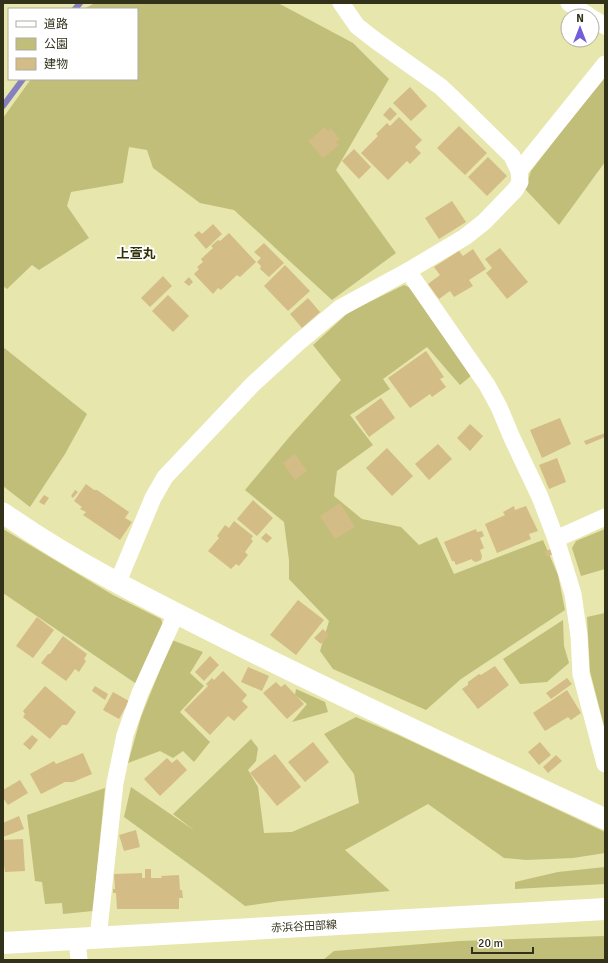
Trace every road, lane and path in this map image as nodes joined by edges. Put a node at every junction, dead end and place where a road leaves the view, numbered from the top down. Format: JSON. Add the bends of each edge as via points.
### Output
{"nodes":[{"id":1,"x":342,"y":3,"type":"edge"},
{"id":2,"x":605,"y":64,"type":"edge"},
{"id":3,"x":519,"y":171,"type":"junction"},
{"id":4,"x":408,"y":271,"type":"junction"},
{"id":5,"x":3,"y":513,"type":"edge"},
{"id":6,"x":605,"y":517,"type":"edge"},
{"id":7,"x":556,"y":539,"type":"junction"},
{"id":8,"x":117,"y":584,"type":"junction"},
{"id":9,"x":176,"y":614,"type":"junction"},
{"id":10,"x":605,"y":764,"type":"edge"},
{"id":11,"x":605,"y":820,"type":"edge"},
{"id":12,"x":605,"y":909,"type":"edge"},
{"id":13,"x":98,"y":938,"type":"junction"},
{"id":14,"x":3,"y":943,"type":"edge"},
{"id":15,"x":78,"y":950,"type":"edge"}],
"edges":[{"from":1,"to":3,"type":"street","via":[[357,26],[446,92],[512,156]]},
{"from":2,"to":3,"type":"street"},
{"from":3,"to":4,"type":"street","via":[[520,182],[516,190],[484,222],[465,237]]},
{"from":4,"to":7,"type":"street","via":[[487,385],[540,497]]},
{"from":4,"to":8,"type":"street","via":[[340,308],[299,342],[252,385],[170,471],[153,498]]},
{"from":5,"to":8,"type":"street","via":[[35,536]]},
{"from":6,"to":7,"type":"street"},
{"from":7,"to":10,"type":"street","via":[[573,594],[581,674]]},
{"from":8,"to":9,"type":"street"},
{"from":9,"to":11,"type":"street","via":[[360,705]]},
{"from":9,"to":13,"type":"street","via":[[140,693],[125,735],[115,783]]},
{"from":12,"to":13,"type":"main road","name":"赤浜谷田部線"},
{"from":13,"to":15,"type":"main road","name":"赤浜谷田部線"},
{"from":14,"to":15,"type":"main road","name":"赤浜谷田部線"}]}
